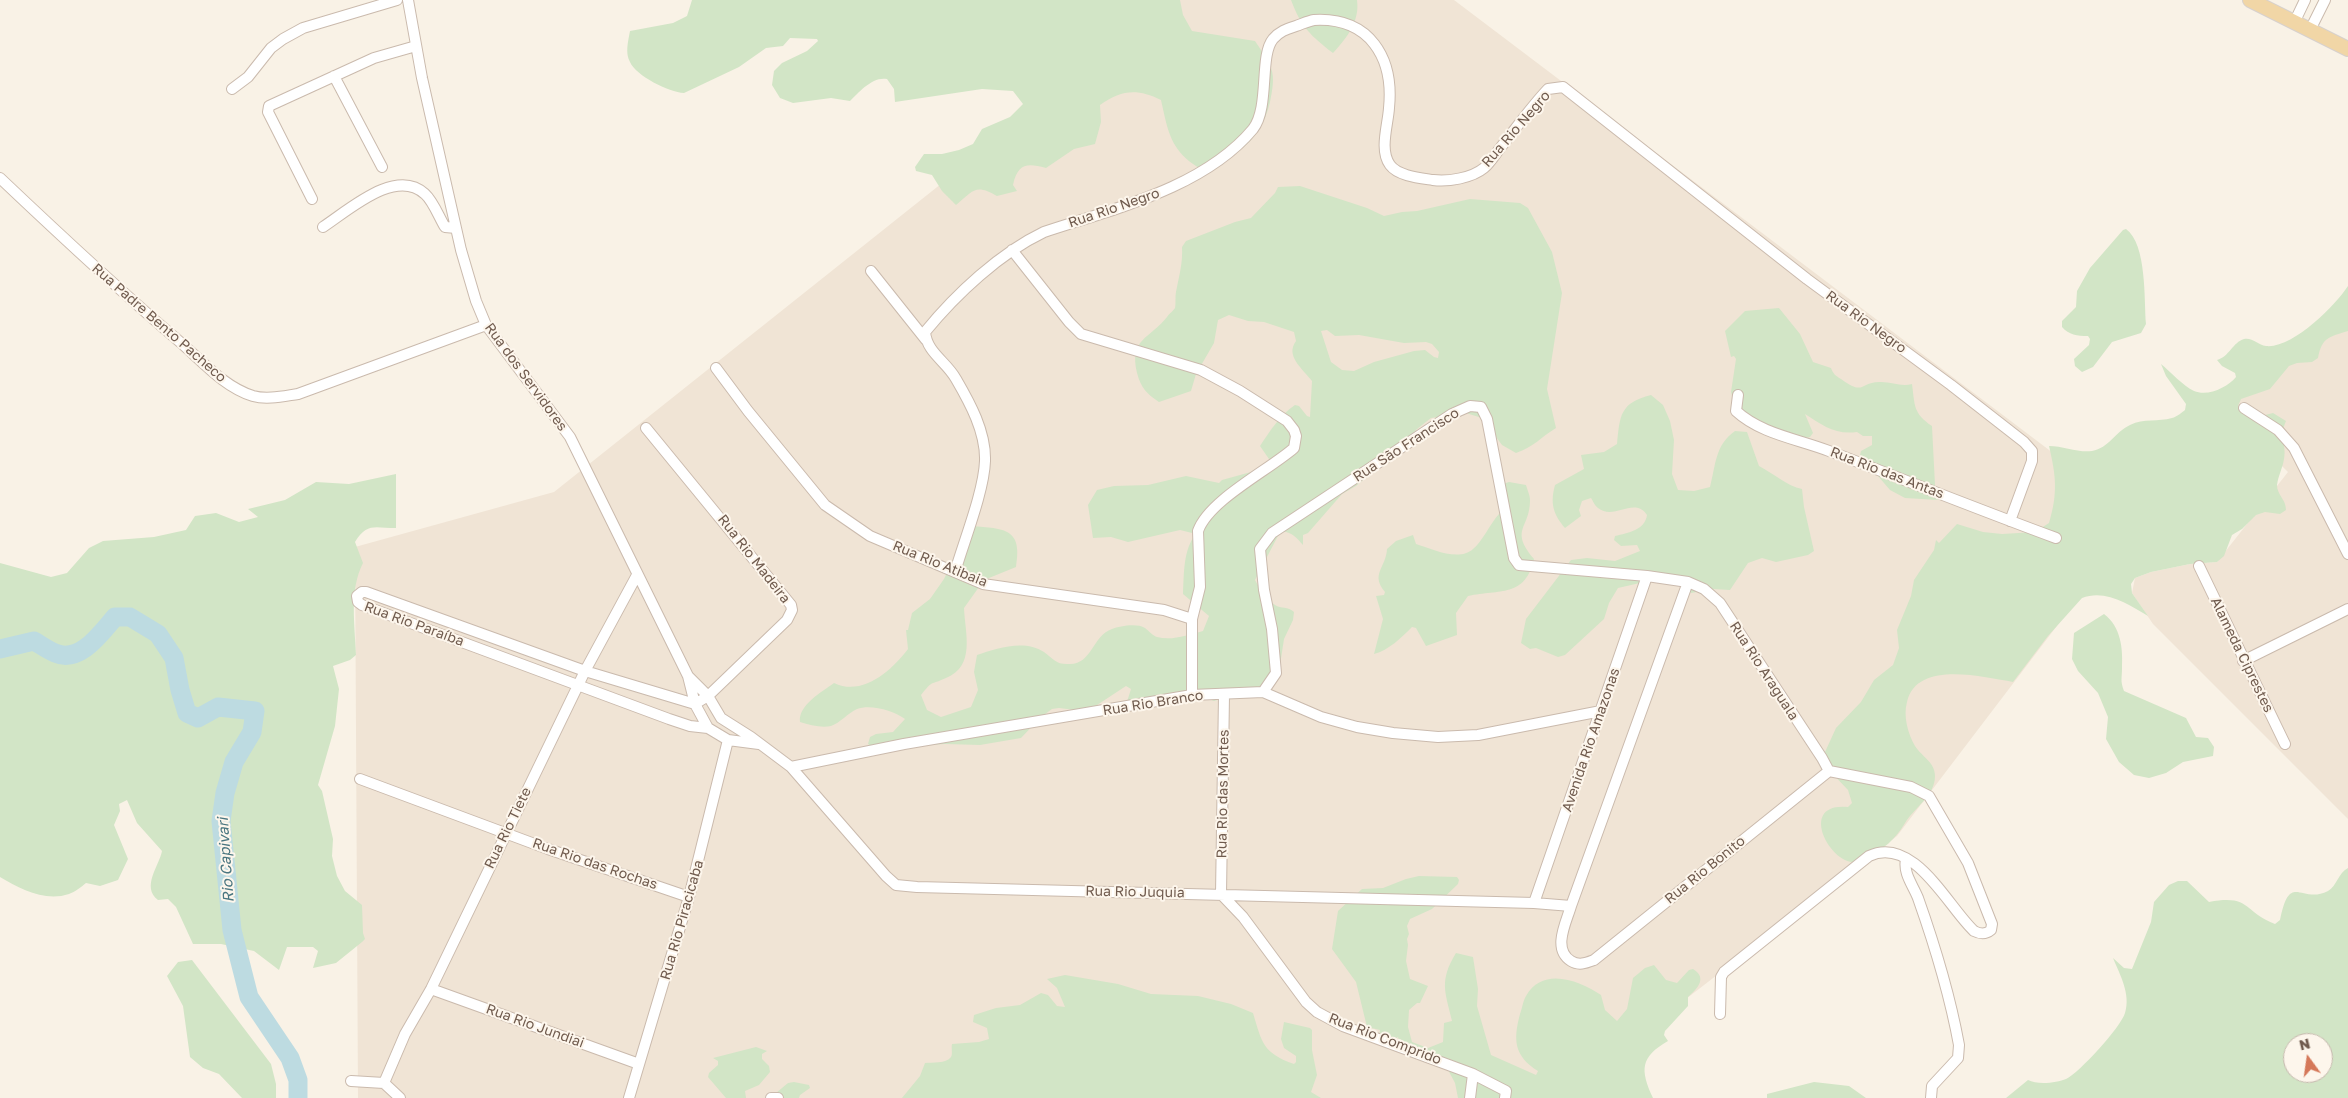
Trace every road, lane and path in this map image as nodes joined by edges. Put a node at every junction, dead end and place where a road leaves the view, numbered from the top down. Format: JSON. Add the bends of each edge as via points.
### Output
{"nodes":[{"id":1,"x":397,"y":0,"type":"edge"},
{"id":2,"x":408,"y":0,"type":"edge"},
{"id":3,"x":2250,"y":0,"type":"edge"},
{"id":4,"x":2305,"y":0,"type":"edge"},
{"id":5,"x":2325,"y":0,"type":"edge"},
{"id":6,"x":2294,"y":23,"type":"junction"},
{"id":7,"x":2310,"y":30,"type":"junction"},
{"id":8,"x":416,"y":46,"type":"junction"},
{"id":9,"x":2348,"y":49,"type":"edge"},
{"id":10,"x":334,"y":76,"type":"junction"},
{"id":11,"x":232,"y":90,"type":"dead end"},
{"id":12,"x":382,"y":167,"type":"dead end"},
{"id":13,"x":0,"y":178,"type":"edge"},
{"id":14,"x":312,"y":199,"type":"dead end"},
{"id":15,"x":323,"y":226,"type":"dead end"},
{"id":16,"x":456,"y":228,"type":"junction"},
{"id":17,"x":1012,"y":250,"type":"junction"},
{"id":18,"x":871,"y":271,"type":"dead end"},
{"id":19,"x":486,"y":325,"type":"junction"},
{"id":20,"x":926,"y":340,"type":"junction"},
{"id":21,"x":716,"y":368,"type":"dead end"},
{"id":22,"x":1738,"y":395,"type":"dead end"},
{"id":23,"x":2244,"y":408,"type":"dead end"},
{"id":24,"x":646,"y":428,"type":"dead end"},
{"id":25,"x":2010,"y":521,"type":"junction"},
{"id":26,"x":2056,"y":538,"type":"dead end"},
{"id":27,"x":2348,"y":554,"type":"edge"},
{"id":28,"x":2199,"y":566,"type":"dead end"},
{"id":29,"x":955,"y":572,"type":"junction"},
{"id":30,"x":637,"y":575,"type":"junction"},
{"id":31,"x":1647,"y":576,"type":"junction"},
{"id":32,"x":1688,"y":582,"type":"junction"},
{"id":33,"x":2348,"y":609,"type":"edge"},
{"id":34,"x":1192,"y":619,"type":"junction"},
{"id":35,"x":2244,"y":661,"type":"junction"},
{"id":36,"x":585,"y":671,"type":"junction"},
{"id":37,"x":688,"y":676,"type":"junction"},
{"id":38,"x":579,"y":684,"type":"junction"},
{"id":39,"x":1263,"y":692,"type":"junction"},
{"id":40,"x":1192,"y":695,"type":"junction"},
{"id":41,"x":1224,"y":695,"type":"junction"},
{"id":42,"x":708,"y":696,"type":"junction"},
{"id":43,"x":695,"y":704,"type":"junction"},
{"id":44,"x":1601,"y":711,"type":"junction"},
{"id":45,"x":721,"y":718,"type":"junction"},
{"id":46,"x":708,"y":728,"type":"junction"},
{"id":47,"x":728,"y":740,"type":"junction"},
{"id":48,"x":760,"y":744,"type":"junction"},
{"id":49,"x":2285,"y":744,"type":"dead end"},
{"id":50,"x":790,"y":767,"type":"junction"},
{"id":51,"x":1829,"y":772,"type":"junction"},
{"id":52,"x":360,"y":778,"type":"dead end"},
{"id":53,"x":505,"y":833,"type":"junction"},
{"id":54,"x":1906,"y":859,"type":"junction"},
{"id":55,"x":1221,"y":894,"type":"junction"},
{"id":56,"x":689,"y":897,"type":"junction"},
{"id":57,"x":1534,"y":903,"type":"junction"},
{"id":58,"x":1571,"y":906,"type":"junction"},
{"id":59,"x":431,"y":989,"type":"junction"},
{"id":60,"x":1720,"y":1014,"type":"dead end"},
{"id":61,"x":639,"y":1064,"type":"junction"},
{"id":62,"x":1472,"y":1080,"type":"junction"},
{"id":63,"x":351,"y":1081,"type":"dead end"},
{"id":64,"x":384,"y":1083,"type":"junction"},
{"id":65,"x":400,"y":1098,"type":"edge"},
{"id":66,"x":629,"y":1098,"type":"edge"},
{"id":67,"x":770,"y":1098,"type":"edge"},
{"id":68,"x":778,"y":1098,"type":"edge"},
{"id":69,"x":1470,"y":1098,"type":"edge"},
{"id":70,"x":1504,"y":1098,"type":"edge"},
{"id":71,"x":1931,"y":1098,"type":"edge"}],
"edges":[{"from":1,"to":11,"type":"street","via":[[303,28],[271,48],[248,77]]},
{"from":2,"to":8,"type":"street","name":"Rua dos Servidores"},
{"from":3,"to":6,"type":"main road"},
{"from":4,"to":6,"type":"street"},
{"from":5,"to":7,"type":"street"},
{"from":6,"to":7,"type":"main road"},
{"from":7,"to":9,"type":"main road"},
{"from":8,"to":10,"type":"street","via":[[374,58]]},
{"from":8,"to":16,"type":"street","name":"Rua dos Servidores"},
{"from":10,"to":12,"type":"street"},
{"from":10,"to":14,"type":"street","via":[[269,106],[268,112]]},
{"from":13,"to":19,"type":"street","name":"Rua Padre Bento Pacheco","via":[[232,387],[254,396],[274,398],[298,394]]},
{"from":15,"to":16,"type":"street","via":[[382,189],[402,183],[426,195],[445,227]]},
{"from":16,"to":19,"type":"street","name":"Rua dos Servidores","via":[[470,282]]},
{"from":17,"to":20,"type":"street","name":"Rua Rio Negro","via":[[941,312],[925,332]]},
{"from":17,"to":25,"type":"street","name":"Rua Rio Negro","via":[[1044,232],[1155,195],[1200,171],[1244,137],[1258,120],[1272,40],[1283,30],[1312,20],[1329,20],[1365,33],[1377,45],[1386,64],[1390,85],[1386,160],[1394,170],[1409,175],[1441,181],[1458,179],[1484,168],[1548,89],[1563,87],[1807,279],[2024,442],[2032,451],[2032,461]]},
{"from":17,"to":34,"type":"street","via":[[1081,334],[1201,370],[1277,414],[1294,430],[1294,448],[1217,505],[1201,523],[1198,530],[1200,587]]},
{"from":18,"to":20,"type":"street"},
{"from":19,"to":30,"type":"street","name":"Rua dos Servidores","via":[[570,437]]},
{"from":20,"to":29,"type":"street","via":[[968,400],[984,446],[981,485]]},
{"from":21,"to":29,"type":"street","name":"Rua Rio Atibaia","via":[[825,506],[870,536]]},
{"from":22,"to":25,"type":"street","name":"Rua Rio das Antas","via":[[1736,411],[1745,420],[1764,429]]},
{"from":23,"to":27,"type":"street","via":[[2278,430],[2294,448]]},
{"from":24,"to":42,"type":"street","name":"Rua Rio Madeira","via":[[791,605],[787,620]]},
{"from":25,"to":26,"type":"street","name":"Rua Rio das Antas"},
{"from":28,"to":35,"type":"street","name":"Alameda Ciprestes"},
{"from":29,"to":34,"type":"street","name":"Rua Rio Atibaia","via":[[983,584],[1164,610]]},
{"from":30,"to":36,"type":"street","name":"Rua Rio Tiete"},
{"from":30,"to":37,"type":"street","name":"Rua dos Servidores"},
{"from":31,"to":32,"type":"street","name":"Rua São Francisco"},
{"from":31,"to":39,"type":"street","name":"Rua São Francisco","via":[[1519,565],[1513,552],[1488,419],[1481,407],[1470,406],[1452,414],[1272,533],[1260,549],[1276,673]]},
{"from":31,"to":44,"type":"street","name":"Avenida Rio Amazonas"},
{"from":32,"to":51,"type":"street","name":"Rua Rio Araguala","via":[[1704,589],[1720,603]]},
{"from":32,"to":58,"type":"street"},
{"from":33,"to":35,"type":"street"},
{"from":34,"to":40,"type":"street"},
{"from":35,"to":49,"type":"street","name":"Alameda Ciprestes"},
{"from":36,"to":38,"type":"street","name":"Rua Rio Tiete"},
{"from":36,"to":38,"type":"street","name":"Rua Rio Paraíba","via":[[366,592],[357,596],[362,605]]},
{"from":36,"to":43,"type":"street","name":"Rua Rio Paraíba"},
{"from":37,"to":42,"type":"street","name":"Rua dos Servidores"},
{"from":37,"to":43,"type":"street","name":"Rua dos Servidores"},
{"from":38,"to":46,"type":"street","name":"Rua Rio Paraíba","via":[[690,726]]},
{"from":38,"to":53,"type":"street","name":"Rua Rio Tiete"},
{"from":39,"to":41,"type":"street","name":"Rua Rio Branco"},
{"from":39,"to":44,"type":"street","name":"Rua Rio Branco","via":[[1321,717],[1357,727],[1438,737],[1488,734]]},
{"from":40,"to":41,"type":"street","name":"Rua Rio Branco"},
{"from":40,"to":50,"type":"street","name":"Rua Rio Branco","via":[[904,744]]},
{"from":41,"to":55,"type":"street","name":"Rua Rio das Mortes"},
{"from":42,"to":43,"type":"street","name":"Rua Rio Madeira"},
{"from":42,"to":45,"type":"street","name":"Rua dos Servidores"},
{"from":43,"to":46,"type":"street","name":"Rua dos Servidores"},
{"from":44,"to":57,"type":"street","name":"Avenida Rio Amazonas"},
{"from":45,"to":46,"type":"street"},
{"from":45,"to":48,"type":"street","name":"Rua Rio Juquia"},
{"from":46,"to":47,"type":"street","name":"Rua Rio Paraíba"},
{"from":47,"to":48,"type":"street"},
{"from":47,"to":56,"type":"street","name":"Rua Rio Piracicaba"},
{"from":48,"to":50,"type":"street","name":"Rua Rio Juquia"},
{"from":50,"to":55,"type":"street","name":"Rua Rio Juquia","via":[[896,885]]},
{"from":51,"to":54,"type":"street","via":[[1911,787],[1929,796],[1968,863],[1990,916],[1991,930],[1983,934],[1974,931],[1940,888]]},
{"from":51,"to":58,"type":"street","name":"Rua Rio Bonito","via":[[1594,960],[1586,963],[1569,960],[1561,948]]},
{"from":52,"to":53,"type":"street","name":"Rua Rio das Rochas"},
{"from":53,"to":56,"type":"street","name":"Rua Rio das Rochas"},
{"from":53,"to":59,"type":"street","name":"Rua Rio Tiete"},
{"from":54,"to":60,"type":"street","via":[[1889,853],[1869,856],[1724,972],[1721,977]]},
{"from":54,"to":71,"type":"street","via":[[1906,872],[1931,937],[1959,1045],[1958,1058],[1932,1086]]},
{"from":55,"to":57,"type":"street","name":"Rua Rio Juquia"},
{"from":55,"to":62,"type":"street","name":"Rua Rio Comprido","via":[[1317,1012]]},
{"from":56,"to":61,"type":"street","name":"Rua Rio Piracicaba"},
{"from":57,"to":58,"type":"street","name":"Rua Rio Juquia"},
{"from":59,"to":61,"type":"street","name":"Rua Rio Jundiai"},
{"from":59,"to":64,"type":"street","name":"Rua Rio Tiete"},
{"from":61,"to":66,"type":"street","name":"Rua Rio Piracicaba"},
{"from":62,"to":69,"type":"street"},
{"from":62,"to":70,"type":"street","name":"Rua Rio Comprido","via":[[1506,1091]]},
{"from":63,"to":64,"type":"street"},
{"from":64,"to":65,"type":"street"},
{"from":67,"to":68,"type":"street"}]}
